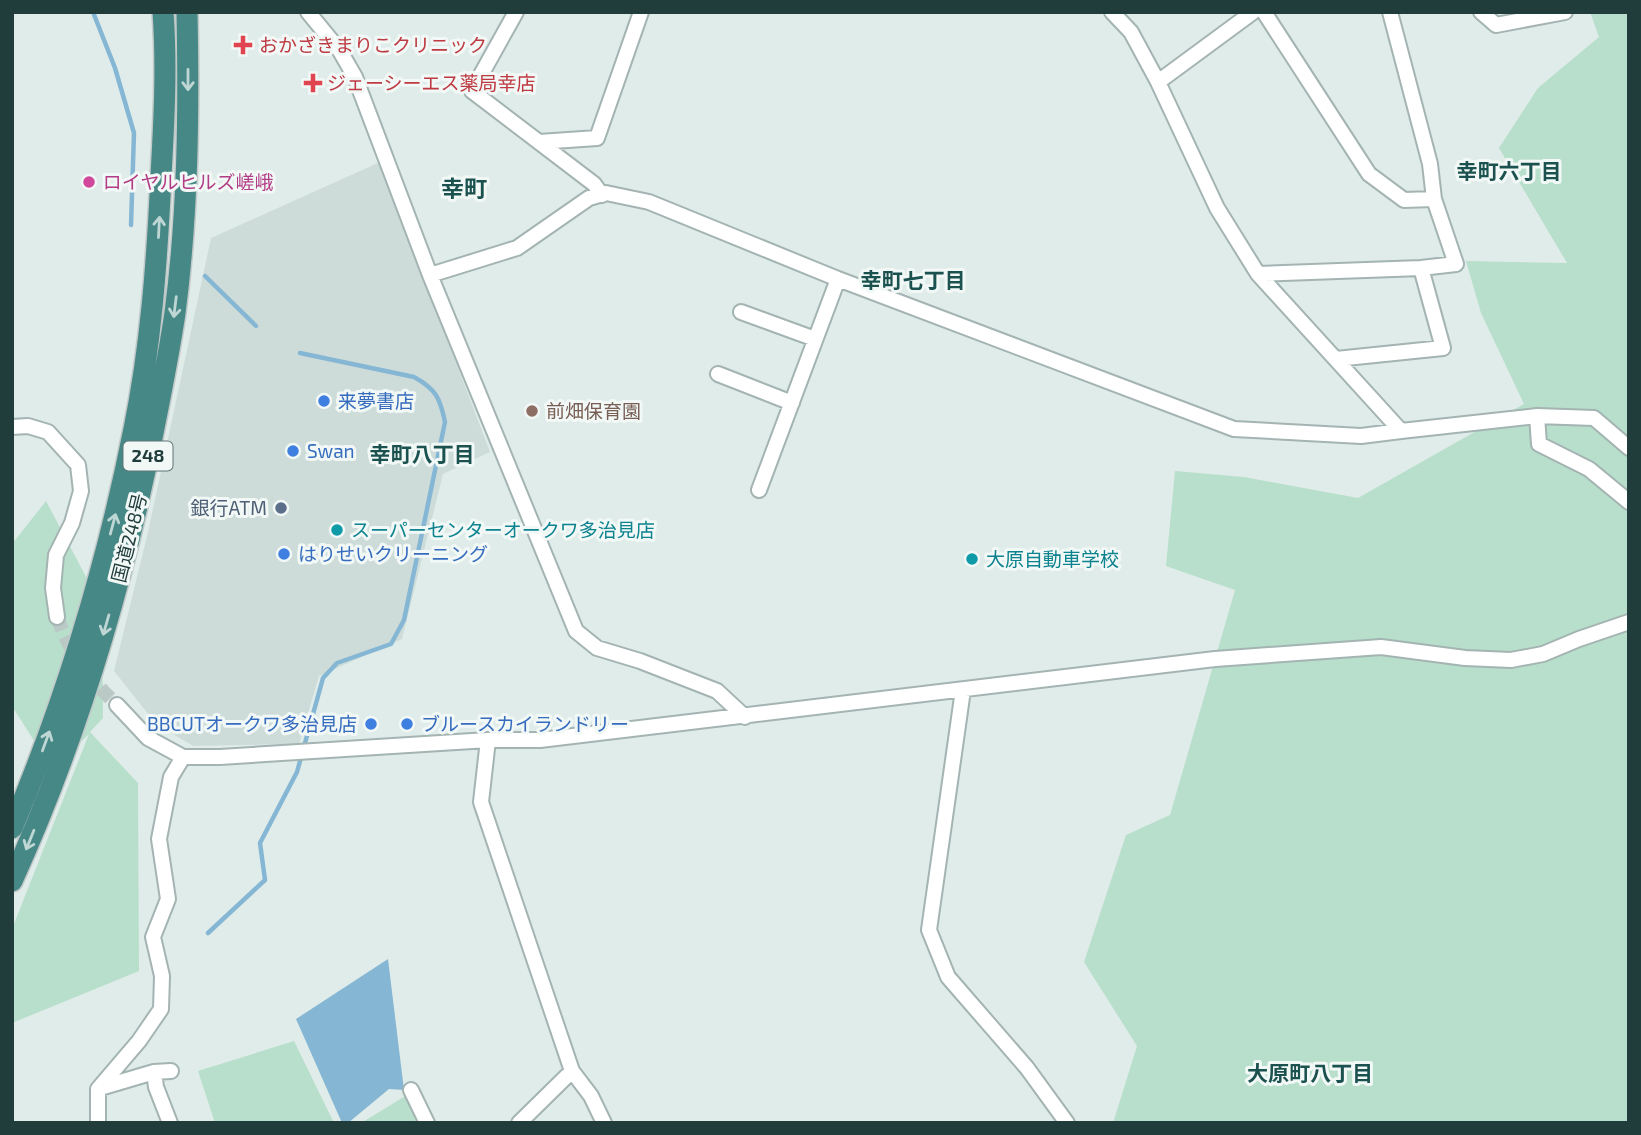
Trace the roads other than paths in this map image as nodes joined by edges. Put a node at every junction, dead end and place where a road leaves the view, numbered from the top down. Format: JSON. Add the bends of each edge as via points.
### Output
{"nodes":[{"id":1,"x":163,"y":12,"type":"edge"},
{"id":2,"x":187,"y":12,"type":"edge"},
{"id":3,"x":308,"y":12,"type":"edge"},
{"id":4,"x":516,"y":12,"type":"edge"},
{"id":5,"x":642,"y":12,"type":"edge"},
{"id":6,"x":1112,"y":12,"type":"edge"},
{"id":7,"x":1253,"y":12,"type":"edge"},
{"id":8,"x":1264,"y":12,"type":"edge"},
{"id":9,"x":1390,"y":12,"type":"edge"},
{"id":10,"x":1481,"y":12,"type":"edge"},
{"id":11,"x":1565,"y":12,"type":"edge"},
{"id":12,"x":1158,"y":82,"type":"junction"},
{"id":13,"x":539,"y":142,"type":"junction"},
{"id":14,"x":602,"y":195,"type":"junction"},
{"id":15,"x":1434,"y":199,"type":"junction"},
{"id":16,"x":1421,"y":268,"type":"junction"},
{"id":17,"x":1258,"y":274,"type":"junction"},
{"id":18,"x":430,"y":275,"type":"junction"},
{"id":19,"x":838,"y":279,"type":"junction"},
{"id":20,"x":741,"y":312,"type":"dead end"},
{"id":21,"x":816,"y":339,"type":"junction"},
{"id":22,"x":1336,"y":359,"type":"junction"},
{"id":23,"x":718,"y":374,"type":"dead end"},
{"id":24,"x":792,"y":403,"type":"junction"},
{"id":25,"x":1537,"y":416,"type":"junction"},
{"id":26,"x":12,"y":427,"type":"edge"},
{"id":27,"x":1401,"y":431,"type":"junction"},
{"id":28,"x":1629,"y":448,"type":"edge"},
{"id":29,"x":759,"y":490,"type":"dead end"},
{"id":30,"x":1629,"y":502,"type":"edge"},
{"id":31,"x":57,"y":617,"type":"tunnel mouth"},
{"id":32,"x":1629,"y":622,"type":"edge"},
{"id":33,"x":963,"y":690,"type":"junction"},
{"id":34,"x":117,"y":705,"type":"tunnel mouth"},
{"id":35,"x":745,"y":717,"type":"junction"},
{"id":36,"x":488,"y":740,"type":"junction"},
{"id":37,"x":183,"y":757,"type":"junction"},
{"id":38,"x":12,"y":828,"type":"edge"},
{"id":39,"x":12,"y":881,"type":"edge"},
{"id":40,"x":171,"y":1071,"type":"dead end"},
{"id":41,"x":572,"y":1071,"type":"junction"},
{"id":42,"x":154,"y":1072,"type":"junction"},
{"id":43,"x":98,"y":1089,"type":"junction"},
{"id":44,"x":411,"y":1090,"type":"dead end"},
{"id":45,"x":98,"y":1123,"type":"edge"},
{"id":46,"x":170,"y":1123,"type":"edge"},
{"id":47,"x":427,"y":1123,"type":"edge"},
{"id":48,"x":519,"y":1123,"type":"edge"},
{"id":49,"x":604,"y":1123,"type":"edge"},
{"id":50,"x":1067,"y":1123,"type":"edge"}],
"edges":[{"from":38,"to":1,"type":"highway","name":"国道248号","number":"248","one_way":true,"via":[[71,673],[135,427],[158,245],[165,103]]},
{"from":2,"to":39,"type":"highway","name":"国道248号","number":"248","one_way":true,"via":[[187,170],[166,370],[132,535],[94,666],[57,774]]},
{"from":3,"to":18,"type":"street","via":[[355,77]]},
{"from":4,"to":13,"type":"street","via":[[472,91]]},
{"from":5,"to":13,"type":"street","via":[[597,138]]},
{"from":6,"to":12,"type":"street","via":[[1131,32]]},
{"from":7,"to":12,"type":"street"},
{"from":8,"to":15,"type":"street","via":[[1369,174],[1404,200]]},
{"from":9,"to":15,"type":"street","via":[[1430,164]]},
{"from":10,"to":11,"type":"street","via":[[1496,25]]},
{"from":12,"to":17,"type":"street","via":[[1217,208]]},
{"from":13,"to":14,"type":"street"},
{"from":14,"to":18,"type":"street","via":[[589,198],[517,248]]},
{"from":14,"to":19,"type":"street","via":[[649,202]]},
{"from":15,"to":16,"type":"street","via":[[1456,264]]},
{"from":16,"to":17,"type":"street"},
{"from":16,"to":22,"type":"street","via":[[1443,348]]},
{"from":17,"to":22,"type":"street"},
{"from":18,"to":35,"type":"street","via":[[576,631],[597,648],[717,691]]},
{"from":19,"to":21,"type":"street"},
{"from":19,"to":27,"type":"street","via":[[1234,429],[1361,436]]},
{"from":20,"to":21,"type":"street"},
{"from":21,"to":24,"type":"street"},
{"from":22,"to":27,"type":"street"},
{"from":23,"to":24,"type":"street"},
{"from":24,"to":29,"type":"street"},
{"from":25,"to":27,"type":"street"},
{"from":25,"to":28,"type":"street","via":[[1594,418]]},
{"from":25,"to":30,"type":"street","via":[[1539,443],[1589,469]]},
{"from":26,"to":31,"type":"street","via":[[48,432],[78,465],[81,491],[56,555],[53,587]]},
{"from":32,"to":33,"type":"street","via":[[1543,654],[1511,660],[1381,647],[1215,659]]},
{"from":33,"to":35,"type":"street"},
{"from":33,"to":50,"type":"street","via":[[929,930],[948,977],[1027,1068]]},
{"from":34,"to":37,"type":"street","via":[[148,738]]},
{"from":35,"to":36,"type":"street","via":[[540,740]]},
{"from":36,"to":37,"type":"street"},
{"from":36,"to":41,"type":"street","via":[[481,802]]},
{"from":37,"to":43,"type":"street","via":[[171,777],[159,839],[168,899],[153,937],[162,976],[161,1009]]},
{"from":40,"to":42,"type":"street"},
{"from":41,"to":48,"type":"street"},
{"from":41,"to":49,"type":"street"},
{"from":42,"to":43,"type":"street"},
{"from":42,"to":46,"type":"street"},
{"from":43,"to":45,"type":"street"},
{"from":44,"to":47,"type":"street"}]}
